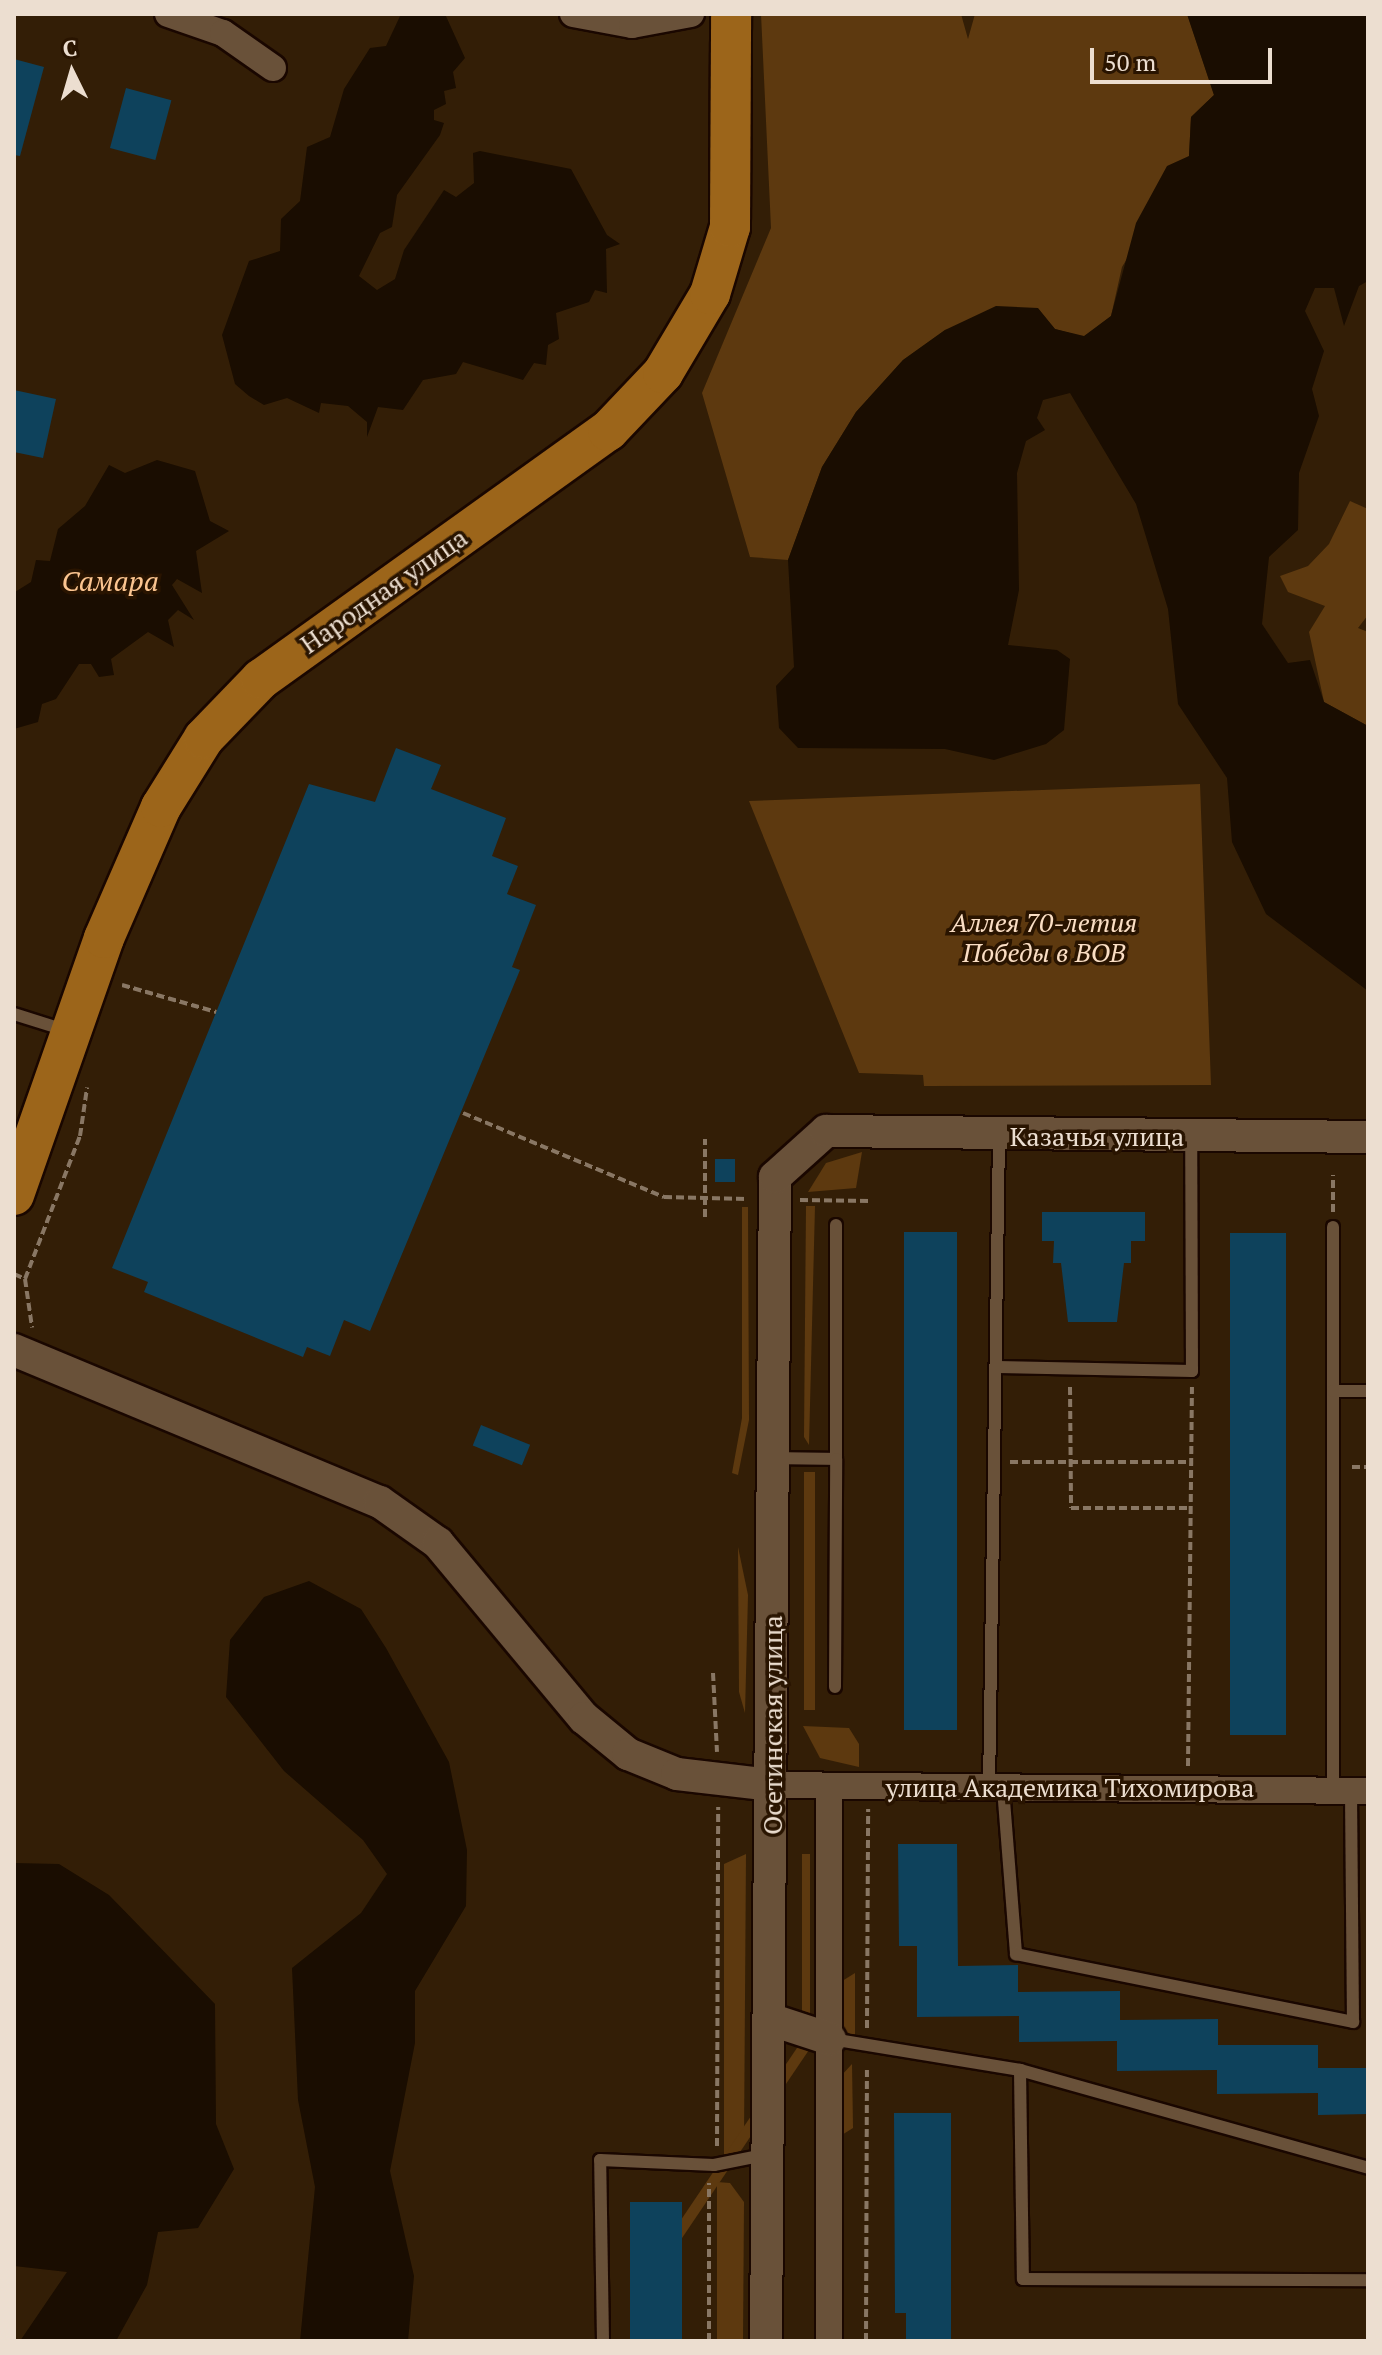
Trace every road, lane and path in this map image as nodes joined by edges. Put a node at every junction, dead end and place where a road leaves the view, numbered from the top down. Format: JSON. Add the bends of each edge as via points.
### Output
{"nodes":[{"id":1,"x":168,"y":14,"type":"edge"},
{"id":2,"x":573,"y":14,"type":"edge"},
{"id":3,"x":691,"y":14,"type":"edge"},
{"id":4,"x":731,"y":14,"type":"edge"},
{"id":5,"x":273,"y":68,"type":"dead end"},
{"id":6,"x":117,"y":971,"type":"dead end"},
{"id":7,"x":116,"y":983,"type":"junction"},
{"id":8,"x":115,"y":996,"type":"dead end"},
{"id":9,"x":216,"y":1012,"type":"dead end"},
{"id":10,"x":14,"y":1014,"type":"edge"},
{"id":11,"x":71,"y":1032,"type":"junction"},
{"id":12,"x":89,"y":1072,"type":"dead end"},
{"id":13,"x":463,"y":1113,"type":"dead end"},
{"id":14,"x":826,"y":1131,"type":"joint"},
{"id":15,"x":999,"y":1137,"type":"junction"},
{"id":16,"x":1368,"y":1137,"type":"edge"},
{"id":17,"x":1191,"y":1138,"type":"junction"},
{"id":18,"x":705,"y":1139,"type":"dead end"},
{"id":19,"x":1333,"y":1175,"type":"dead end"},
{"id":20,"x":14,"y":1195,"type":"edge"},
{"id":21,"x":705,"y":1198,"type":"junction"},
{"id":22,"x":775,"y":1199,"type":"junction"},
{"id":23,"x":870,"y":1201,"type":"dead end"},
{"id":24,"x":705,"y":1217,"type":"dead end"},
{"id":25,"x":836,"y":1225,"type":"dead end"},
{"id":26,"x":1333,"y":1227,"type":"joint"},
{"id":27,"x":14,"y":1274,"type":"edge"},
{"id":28,"x":25,"y":1279,"type":"junction"},
{"id":29,"x":23,"y":1338,"type":"edge"},
{"id":30,"x":998,"y":1367,"type":"junction"},
{"id":31,"x":1070,"y":1369,"type":"junction"},
{"id":32,"x":1192,"y":1371,"type":"junction"},
{"id":33,"x":1333,"y":1391,"type":"junction"},
{"id":34,"x":1368,"y":1391,"type":"edge"},
{"id":35,"x":774,"y":1458,"type":"junction"},
{"id":36,"x":836,"y":1459,"type":"junction"},
{"id":37,"x":996,"y":1462,"type":"junction"},
{"id":38,"x":1070,"y":1462,"type":"junction"},
{"id":39,"x":1191,"y":1462,"type":"junction"},
{"id":40,"x":1191,"y":1508,"type":"junction"},
{"id":41,"x":713,"y":1673,"type":"dead end"},
{"id":42,"x":835,"y":1687,"type":"dead end"},
{"id":43,"x":718,"y":1762,"type":"dead end"},
{"id":44,"x":772,"y":1785,"type":"junction"},
{"id":45,"x":996,"y":1788,"type":"junction"},
{"id":46,"x":1188,"y":1789,"type":"junction"},
{"id":47,"x":1351,"y":1791,"type":"edge"},
{"id":48,"x":829,"y":1798,"type":"dead end"},
{"id":49,"x":718,"y":1803,"type":"dead end"},
{"id":50,"x":868,"y":1808,"type":"dead end"},
{"id":51,"x":772,"y":2020,"type":"junction"},
{"id":52,"x":867,"y":2034,"type":"dead end"},
{"id":53,"x":830,"y":2039,"type":"junction"},
{"id":54,"x":867,"y":2070,"type":"dead end"},
{"id":55,"x":1020,"y":2070,"type":"junction"},
{"id":56,"x":764,"y":2155,"type":"junction"},
{"id":57,"x":717,"y":2156,"type":"dead end"},
{"id":58,"x":1368,"y":2168,"type":"edge"},
{"id":59,"x":709,"y":2181,"type":"dead end"},
{"id":60,"x":1368,"y":2280,"type":"edge"},
{"id":61,"x":603,"y":2341,"type":"edge"},
{"id":62,"x":709,"y":2341,"type":"edge"},
{"id":63,"x":766,"y":2341,"type":"edge"},
{"id":64,"x":829,"y":2341,"type":"edge"},
{"id":65,"x":866,"y":2341,"type":"edge"}],
"edges":[{"from":1,"to":5,"type":"street","via":[[223,33]]},
{"from":2,"to":3,"type":"street","via":[[632,25]]},
{"from":4,"to":11,"type":"main road","name":"Народная улица","via":[[730,227],[710,294],[663,373],[608,431],[261,679],[204,738],[161,807]]},
{"from":6,"to":7,"type":"path"},
{"from":7,"to":8,"type":"path"},
{"from":7,"to":9,"type":"path","via":[[173,994]]},
{"from":10,"to":11,"type":"lane"},
{"from":11,"to":20,"type":"main road","name":"Народная улица"},
{"from":12,"to":28,"type":"path","via":[[80,1136]]},
{"from":13,"to":21,"type":"path","via":[[664,1197]]},
{"from":14,"to":15,"type":"street","name":"Казачья улица"},
{"from":14,"to":22,"type":"street","name":"Осетинская улица","via":[[775,1177]]},
{"from":15,"to":17,"type":"street","name":"Казачья улица"},
{"from":15,"to":30,"type":"lane"},
{"from":16,"to":17,"type":"street","name":"Казачья улица"},
{"from":17,"to":32,"type":"lane"},
{"from":18,"to":21,"type":"path"},
{"from":19,"to":26,"type":"path"},
{"from":21,"to":22,"type":"path"},
{"from":21,"to":24,"type":"path"},
{"from":22,"to":23,"type":"path"},
{"from":22,"to":35,"type":"street","name":"Осетинская улица"},
{"from":25,"to":36,"type":"lane"},
{"from":26,"to":33,"type":"lane"},
{"from":27,"to":28,"type":"path"},
{"from":28,"to":29,"type":"path"},
{"from":29,"to":44,"type":"street","via":[[380,1502],[438,1543],[584,1718],[615,1745],[677,1774]]},
{"from":30,"to":31,"type":"lane"},
{"from":30,"to":37,"type":"lane"},
{"from":31,"to":32,"type":"lane"},
{"from":31,"to":38,"type":"path"},
{"from":32,"to":39,"type":"path"},
{"from":33,"to":34,"type":"lane"},
{"from":33,"to":47,"type":"lane"},
{"from":35,"to":36,"type":"lane"},
{"from":35,"to":44,"type":"street","name":"Осетинская улица"},
{"from":36,"to":42,"type":"lane"},
{"from":37,"to":38,"type":"path"},
{"from":37,"to":45,"type":"lane"},
{"from":38,"to":39,"type":"path"},
{"from":38,"to":40,"type":"path","via":[[1071,1508]]},
{"from":39,"to":40,"type":"path"},
{"from":40,"to":46,"type":"path"},
{"from":41,"to":43,"type":"path"},
{"from":44,"to":45,"type":"street","name":"улица Академика Тихомирова"},
{"from":44,"to":51,"type":"street","name":"Осетинская улица"},
{"from":45,"to":46,"type":"street","name":"улица Академика Тихомирова"},
{"from":45,"to":47,"type":"lane","via":[[1016,1954],[1353,2022]]},
{"from":46,"to":47,"type":"street","name":"улица Академика Тихомирова"},
{"from":48,"to":53,"type":"street"},
{"from":49,"to":57,"type":"path"},
{"from":50,"to":52,"type":"path"},
{"from":51,"to":53,"type":"street"},
{"from":51,"to":56,"type":"street","name":"Осетинская улица"},
{"from":53,"to":55,"type":"lane"},
{"from":53,"to":64,"type":"street"},
{"from":54,"to":65,"type":"path"},
{"from":55,"to":58,"type":"lane"},
{"from":55,"to":60,"type":"lane","via":[[1023,2279]]},
{"from":56,"to":61,"type":"lane","via":[[714,2165],[600,2160]]},
{"from":56,"to":63,"type":"street","name":"Осетинская улица"},
{"from":59,"to":62,"type":"path"}]}
